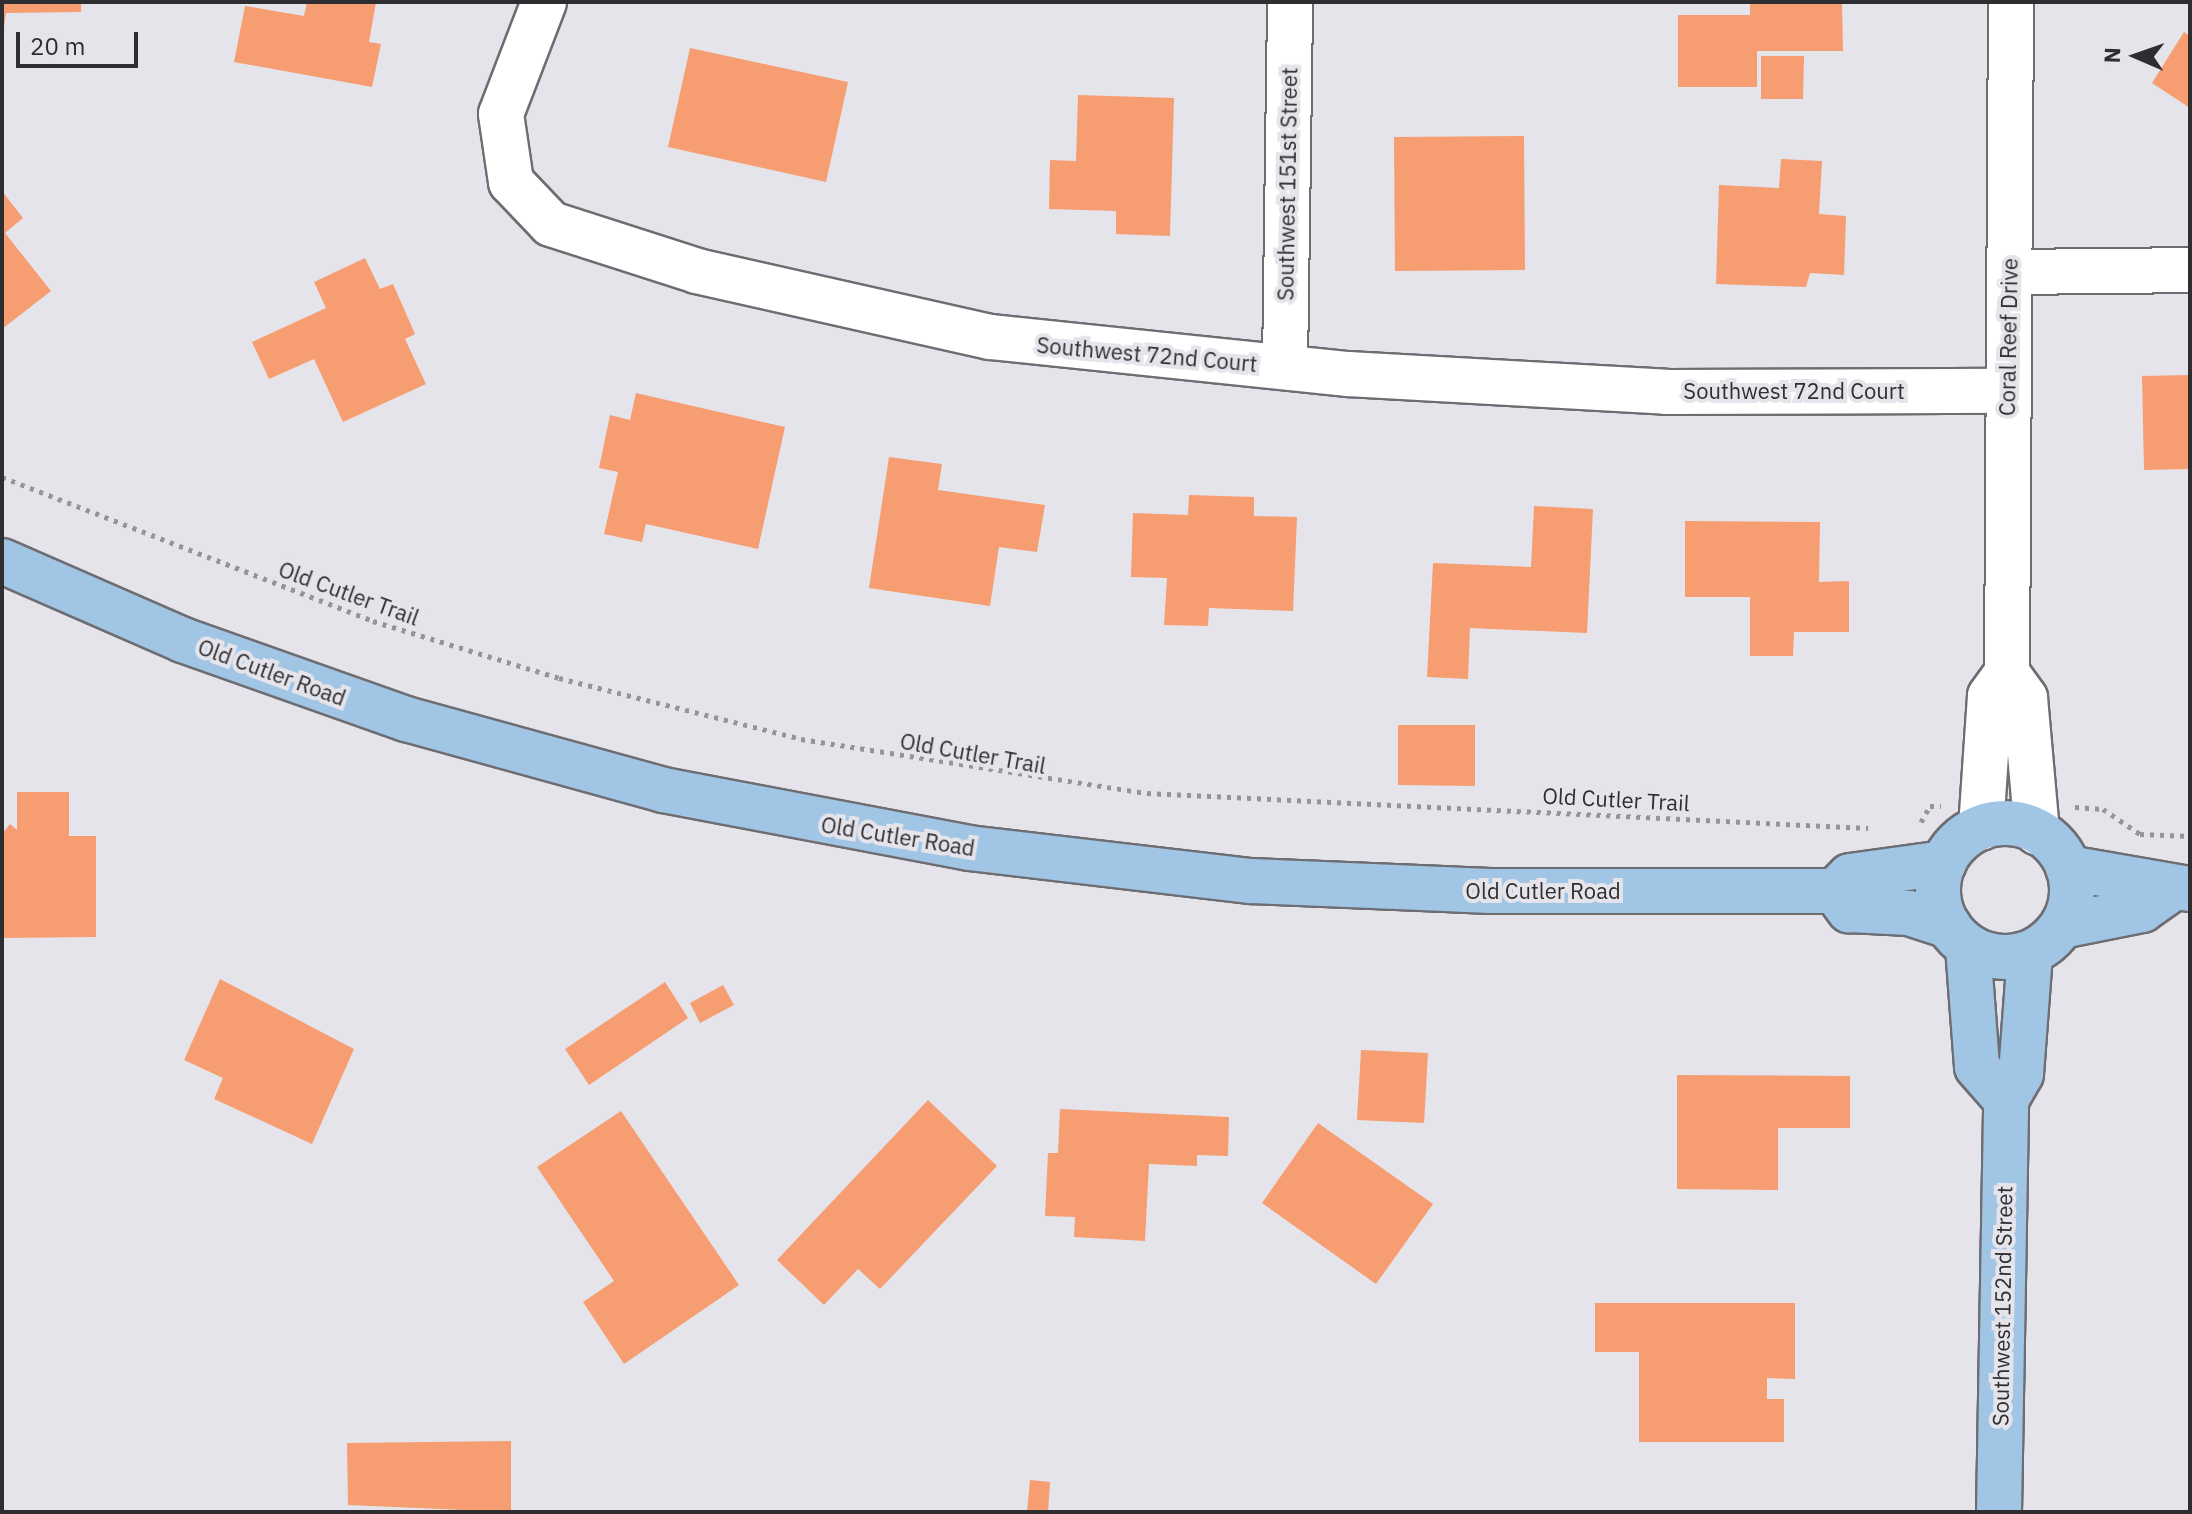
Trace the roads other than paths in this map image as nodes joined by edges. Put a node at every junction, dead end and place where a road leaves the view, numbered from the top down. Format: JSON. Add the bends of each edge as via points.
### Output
{"nodes":[{"id":1,"x":544,"y":2,"type":"edge"},
{"id":2,"x":1290,"y":2,"type":"edge"},
{"id":3,"x":2011,"y":2,"type":"edge"},
{"id":4,"x":2190,"y":270,"type":"edge"},
{"id":5,"x":2010,"y":272,"type":"junction"},
{"id":6,"x":1285,"y":366,"type":"junction"},
{"id":7,"x":2006,"y":391,"type":"junction"},
{"id":8,"x":2,"y":561,"type":"edge"},
{"id":9,"x":2007,"y":673,"type":"junction"},
{"id":10,"x":1969,"y":816,"type":"junction"},
{"id":11,"x":2051,"y":819,"type":"junction"},
{"id":12,"x":1944,"y":863,"type":"junction"},
{"id":13,"x":2068,"y":868,"type":"junction"},
{"id":14,"x":2181,"y":889,"type":"edge"},
{"id":15,"x":1835,"y":891,"type":"junction"},
{"id":16,"x":1959,"y":937,"type":"junction"},
{"id":17,"x":2046,"y":940,"type":"junction"},
{"id":18,"x":2006,"y":1100,"type":"junction"},
{"id":19,"x":1999,"y":1512,"type":"edge"}],
"edges":[{"from":1,"to":6,"type":"street","name":"Southwest 72nd Court","via":[[501,134],[511,182],[551,224],[697,271],[980,335]]},
{"from":2,"to":6,"type":"street","name":"Southwest 151st Street"},
{"from":3,"to":5,"type":"street","name":"Coral Reef Drive"},
{"from":4,"to":5,"type":"street"},
{"from":5,"to":7,"type":"street","name":"Coral Reef Drive"},
{"from":6,"to":7,"type":"street","name":"Southwest 72nd Court","via":[[1666,392]]},
{"from":7,"to":9,"type":"street","name":"Coral Reef Drive"},
{"from":8,"to":15,"type":"main road","name":"Old Cutler Road","via":[[183,640],[331,694],[595,772],[790,818],[1028,856],[1251,881]]},
{"from":9,"to":10,"type":"street","name":"Coral Reef Drive","via":[[1990,696]]},
{"from":9,"to":11,"type":"street","name":"Coral Reef Drive","via":[[2025,698]]},
{"from":10,"to":11,"type":"main road","via":[[2007,823]]},
{"from":10,"to":12,"type":"main road"},
{"from":11,"to":13,"type":"main road"},
{"from":12,"to":15,"type":"main road","name":"Old Cutler Road","via":[[1850,876]]},
{"from":12,"to":16,"type":"main road","via":[[1938,897]]},
{"from":13,"to":14,"type":"main road","via":[[2144,877]]},
{"from":13,"to":17,"type":"main road","via":[[2072,898]]},
{"from":14,"to":17,"type":"main road","via":[[2142,910]]},
{"from":15,"to":16,"type":"main road","via":[[1849,910],[1909,913]]},
{"from":16,"to":17,"type":"main road","via":[[2006,958]]},
{"from":16,"to":18,"type":"main road","via":[[1977,1067]]},
{"from":17,"to":18,"type":"main road","name":"Southwest 152nd Street","via":[[2021,1074]]},
{"from":18,"to":19,"type":"main road","name":"Southwest 152nd Street"}]}
